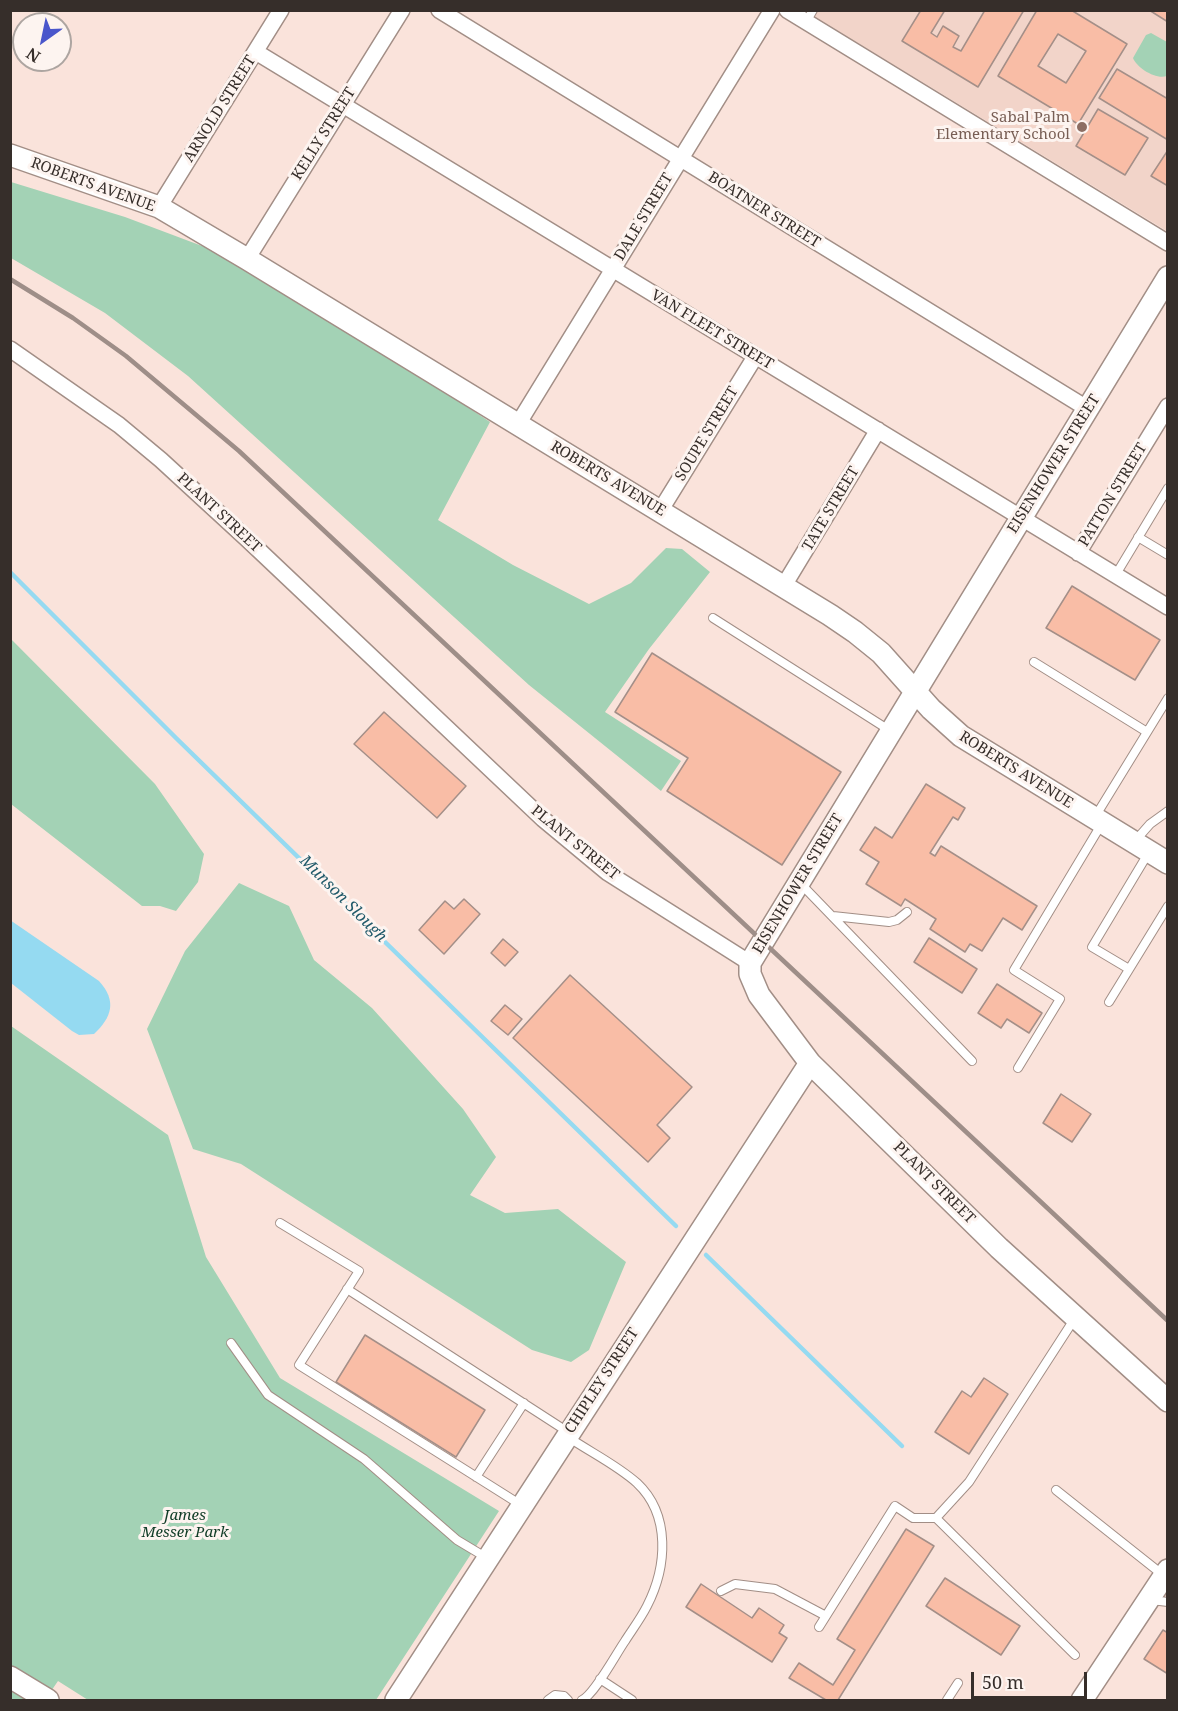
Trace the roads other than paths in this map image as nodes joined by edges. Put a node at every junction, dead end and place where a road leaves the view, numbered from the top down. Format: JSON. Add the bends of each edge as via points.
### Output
{"nodes":[{"id":1,"x":281,"y":10,"type":"edge"},
{"id":2,"x":402,"y":10,"type":"edge"},
{"id":3,"x":439,"y":10,"type":"edge"},
{"id":4,"x":772,"y":10,"type":"edge"},
{"id":5,"x":787,"y":10,"type":"edge"},
{"id":6,"x":809,"y":16,"type":"edge"},
{"id":7,"x":256,"y":52,"type":"junction"},
{"id":8,"x":342,"y":103,"type":"junction"},
{"id":9,"x":10,"y":155,"type":"edge"},
{"id":10,"x":680,"y":158,"type":"junction"},
{"id":11,"x":159,"y":207,"type":"junction"},
{"id":12,"x":1167,"y":243,"type":"edge"},
{"id":13,"x":247,"y":259,"type":"junction"},
{"id":14,"x":612,"y":270,"type":"junction"},
{"id":15,"x":1167,"y":277,"type":"edge"},
{"id":16,"x":10,"y":349,"type":"edge"},
{"id":17,"x":755,"y":357,"type":"junction"},
{"id":18,"x":1167,"y":406,"type":"edge"},
{"id":19,"x":1088,"y":409,"type":"junction"},
{"id":20,"x":518,"y":424,"type":"junction"},
{"id":21,"x":878,"y":430,"type":"junction"},
{"id":22,"x":1167,"y":488,"type":"edge"},
{"id":23,"x":660,"y":511,"type":"junction"},
{"id":24,"x":1021,"y":518,"type":"junction"},
{"id":25,"x":1138,"y":537,"type":"junction"},
{"id":26,"x":1078,"y":553,"type":"junction"},
{"id":27,"x":1167,"y":555,"type":"edge"},
{"id":28,"x":1115,"y":576,"type":"junction"},
{"id":29,"x":783,"y":587,"type":"junction"},
{"id":30,"x":1167,"y":607,"type":"edge"},
{"id":31,"x":713,"y":618,"type":"dead end"},
{"id":32,"x":940,"y":652,"type":"junction"},
{"id":33,"x":881,"y":653,"type":"junction"},
{"id":34,"x":1034,"y":663,"type":"dead end"},
{"id":35,"x":915,"y":692,"type":"junction"},
{"id":36,"x":1167,"y":698,"type":"edge"},
{"id":37,"x":891,"y":731,"type":"junction"},
{"id":38,"x":1147,"y":732,"type":"junction"},
{"id":39,"x":1167,"y":811,"type":"edge"},
{"id":40,"x":1098,"y":821,"type":"junction"},
{"id":41,"x":1150,"y":853,"type":"edge"},
{"id":42,"x":799,"y":881,"type":"junction"},
{"id":43,"x":1167,"y":906,"type":"edge"},
{"id":44,"x":907,"y":912,"type":"dead end"},
{"id":45,"x":833,"y":916,"type":"junction"},
{"id":46,"x":750,"y":963,"type":"junction"},
{"id":47,"x":1129,"y":969,"type":"junction"},
{"id":48,"x":1109,"y":1002,"type":"dead end"},
{"id":49,"x":972,"y":1060,"type":"dead end"},
{"id":50,"x":810,"y":1063,"type":"junction"},
{"id":51,"x":1018,"y":1068,"type":"dead end"},
{"id":52,"x":280,"y":1223,"type":"dead end"},
{"id":53,"x":347,"y":1289,"type":"junction"},
{"id":54,"x":1076,"y":1318,"type":"junction"},
{"id":55,"x":231,"y":1343,"type":"dead end"},
{"id":56,"x":1167,"y":1401,"type":"edge"},
{"id":57,"x":524,"y":1404,"type":"junction"},
{"id":58,"x":568,"y":1434,"type":"junction"},
{"id":59,"x":476,"y":1477,"type":"junction"},
{"id":60,"x":1056,"y":1490,"type":"dead end"},
{"id":61,"x":522,"y":1506,"type":"junction"},
{"id":62,"x":936,"y":1518,"type":"junction"},
{"id":63,"x":488,"y":1558,"type":"junction"},
{"id":64,"x":1166,"y":1573,"type":"edge"},
{"id":65,"x":721,"y":1591,"type":"dead end"},
{"id":66,"x":1158,"y":1601,"type":"edge"},
{"id":67,"x":826,"y":1616,"type":"junction"},
{"id":68,"x":819,"y":1628,"type":"dead end"},
{"id":69,"x":1075,"y":1655,"type":"dead end"},
{"id":70,"x":10,"y":1677,"type":"edge"},
{"id":71,"x":600,"y":1679,"type":"junction"},
{"id":72,"x":958,"y":1683,"type":"dead end"},
{"id":73,"x":35,"y":1695,"type":"edge"},
{"id":74,"x":396,"y":1701,"type":"edge"},
{"id":75,"x":548,"y":1701,"type":"edge"},
{"id":76,"x":568,"y":1701,"type":"edge"},
{"id":77,"x":582,"y":1701,"type":"edge"},
{"id":78,"x":632,"y":1701,"type":"edge"},
{"id":79,"x":947,"y":1701,"type":"edge"},
{"id":80,"x":1082,"y":1701,"type":"edge"}],
"edges":[{"from":1,"to":7,"type":"street","name":"ARNOLD STREET"},
{"from":2,"to":8,"type":"street","name":"KELLY STREET"},
{"from":3,"to":10,"type":"street","name":"BOATNER STREET"},
{"from":4,"to":10,"type":"street","name":"DALE STREET"},
{"from":5,"to":6,"type":"street"},
{"from":6,"to":12,"type":"street"},
{"from":7,"to":8,"type":"street","name":"VAN FLEET STREET"},
{"from":7,"to":11,"type":"street","name":"ARNOLD STREET"},
{"from":8,"to":13,"type":"street","name":"KELLY STREET"},
{"from":8,"to":14,"type":"street","name":"VAN FLEET STREET"},
{"from":9,"to":11,"type":"street","name":"ROBERTS AVENUE"},
{"from":10,"to":14,"type":"street","name":"DALE STREET"},
{"from":10,"to":19,"type":"street","name":"BOATNER STREET"},
{"from":11,"to":13,"type":"street","name":"ROBERTS AVENUE"},
{"from":13,"to":20,"type":"street","name":"ROBERTS AVENUE"},
{"from":14,"to":17,"type":"street","name":"VAN FLEET STREET"},
{"from":14,"to":20,"type":"street","name":"DALE STREET"},
{"from":15,"to":19,"type":"street","name":"EISENHOWER STREET"},
{"from":16,"to":46,"type":"street","name":"PLANT STREET","via":[[119,425],[161,460],[588,858]]},
{"from":17,"to":21,"type":"street","name":"VAN FLEET STREET"},
{"from":17,"to":23,"type":"street","name":"SOUPE STREET"},
{"from":18,"to":26,"type":"street","name":"PATTON STREET"},
{"from":19,"to":24,"type":"street","name":"EISENHOWER STREET"},
{"from":20,"to":23,"type":"street","name":"ROBERTS AVENUE"},
{"from":21,"to":24,"type":"street","name":"VAN FLEET STREET"},
{"from":21,"to":29,"type":"street","name":"TATE STREET"},
{"from":22,"to":25,"type":"lane"},
{"from":23,"to":29,"type":"street","name":"ROBERTS AVENUE"},
{"from":24,"to":26,"type":"street","name":"VAN FLEET STREET"},
{"from":24,"to":32,"type":"street","name":"EISENHOWER STREET"},
{"from":25,"to":27,"type":"lane"},
{"from":25,"to":28,"type":"lane"},
{"from":26,"to":28,"type":"street","name":"VAN FLEET STREET"},
{"from":28,"to":30,"type":"street","name":"VAN FLEET STREET"},
{"from":29,"to":33,"type":"street","name":"ROBERTS AVENUE","via":[[847,626]]},
{"from":31,"to":37,"type":"lane"},
{"from":32,"to":33,"type":"street","via":[[915,664]]},
{"from":32,"to":35,"type":"street","name":"EISENHOWER STREET"},
{"from":33,"to":35,"type":"street","name":"ROBERTS AVENUE"},
{"from":34,"to":38,"type":"lane"},
{"from":35,"to":37,"type":"street","name":"EISENHOWER STREET"},
{"from":35,"to":40,"type":"street","name":"ROBERTS AVENUE","via":[[962,736]]},
{"from":36,"to":38,"type":"lane"},
{"from":37,"to":42,"type":"street","name":"EISENHOWER STREET"},
{"from":38,"to":40,"type":"lane"},
{"from":39,"to":41,"type":"lane","via":[[1150,824]]},
{"from":40,"to":41,"type":"street","name":"ROBERTS AVENUE"},
{"from":40,"to":51,"type":"lane","via":[[1014,970],[1060,999]]},
{"from":41,"to":47,"type":"lane","via":[[1092,947]]},
{"from":42,"to":45,"type":"lane"},
{"from":42,"to":46,"type":"street","name":"EISENHOWER STREET"},
{"from":43,"to":47,"type":"lane"},
{"from":44,"to":45,"type":"lane","via":[[889,922]]},
{"from":45,"to":49,"type":"lane"},
{"from":46,"to":50,"type":"street","name":"PLANT STREET","via":[[759,995]]},
{"from":47,"to":48,"type":"lane"},
{"from":50,"to":54,"type":"street","name":"PLANT STREET"},
{"from":50,"to":58,"type":"street","name":"CHIPLEY STREET"},
{"from":52,"to":53,"type":"lane","via":[[358,1271]]},
{"from":53,"to":57,"type":"lane"},
{"from":53,"to":59,"type":"lane","via":[[299,1365]]},
{"from":54,"to":56,"type":"street","name":"PLANT STREET"},
{"from":54,"to":62,"type":"lane","via":[[969,1482]]},
{"from":55,"to":63,"type":"lane","via":[[268,1395],[364,1459],[457,1540]]},
{"from":57,"to":58,"type":"lane"},
{"from":57,"to":59,"type":"lane"},
{"from":58,"to":61,"type":"street","name":"CHIPLEY STREET"},
{"from":58,"to":71,"type":"lane","via":[[636,1482],[652,1500],[663,1538],[656,1585],[647,1606]]},
{"from":59,"to":61,"type":"lane"},
{"from":60,"to":64,"type":"lane"},
{"from":61,"to":63,"type":"street","name":"CHIPLEY STREET"},
{"from":62,"to":67,"type":"lane","via":[[913,1518],[895,1506]]},
{"from":62,"to":69,"type":"lane"},
{"from":63,"to":74,"type":"street","name":"CHIPLEY STREET"},
{"from":64,"to":66,"type":"street"},
{"from":65,"to":67,"type":"lane","via":[[735,1584],[775,1589]]},
{"from":66,"to":80,"type":"street"},
{"from":67,"to":68,"type":"lane"},
{"from":70,"to":73,"type":"street"},
{"from":71,"to":77,"type":"lane"},
{"from":71,"to":78,"type":"lane"},
{"from":72,"to":79,"type":"lane"},
{"from":75,"to":76,"type":"lane","via":[[555,1695]]}]}
